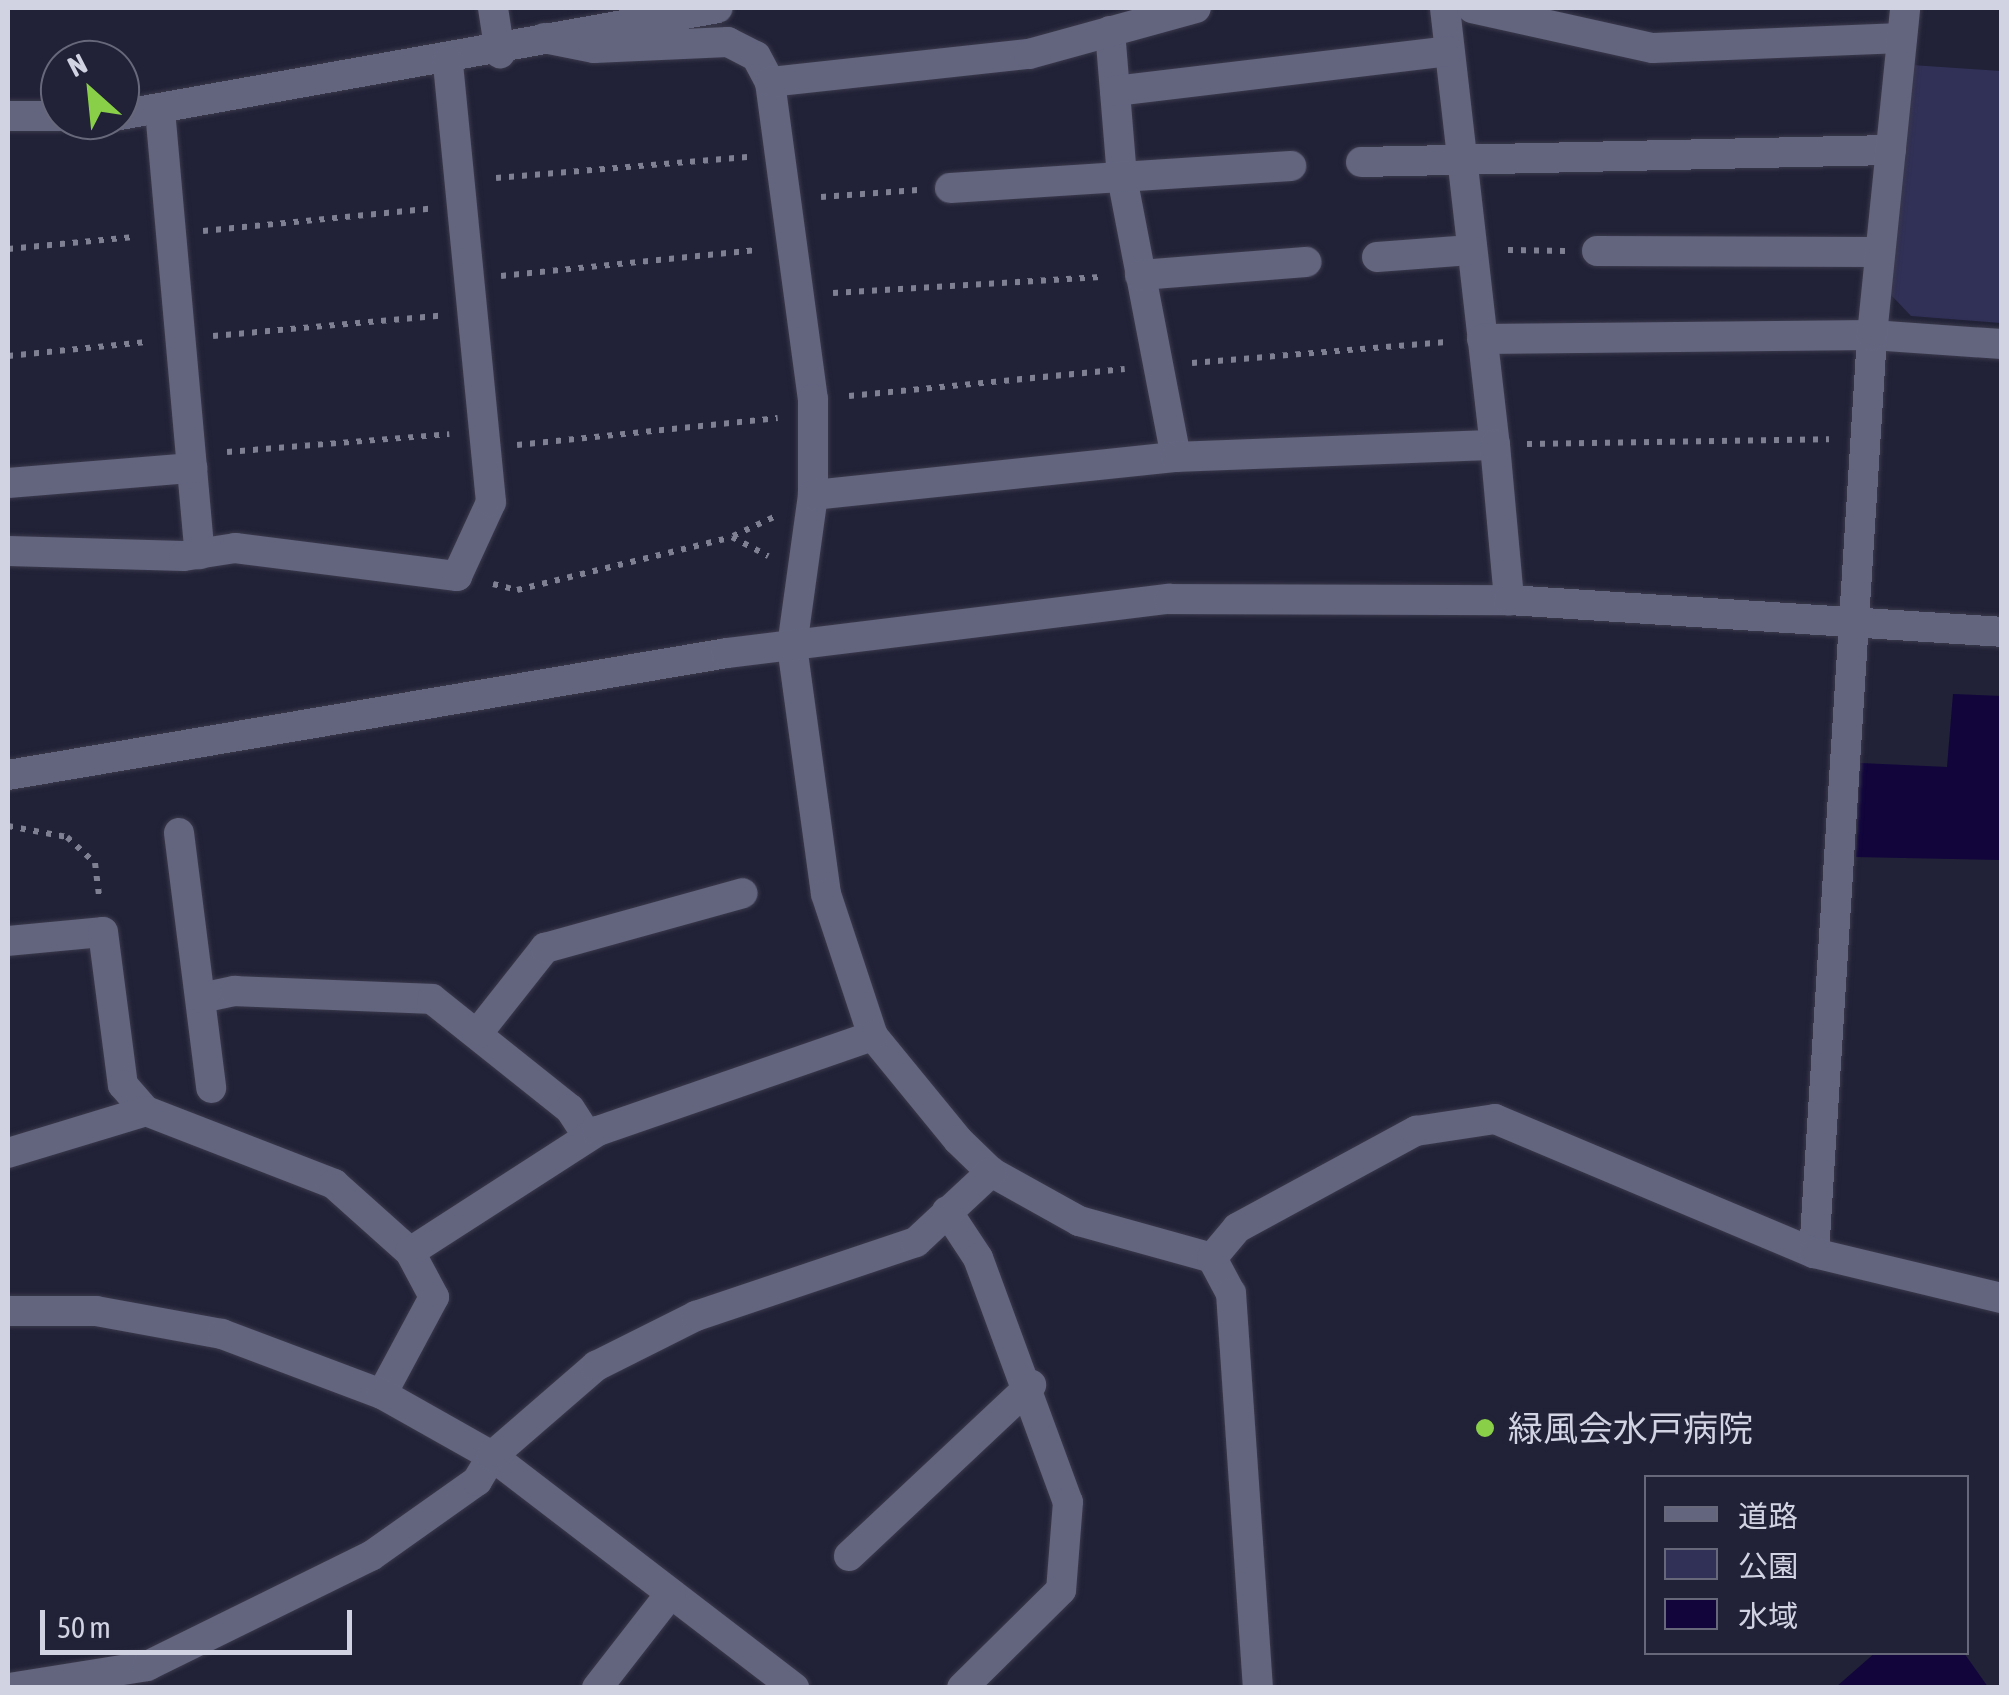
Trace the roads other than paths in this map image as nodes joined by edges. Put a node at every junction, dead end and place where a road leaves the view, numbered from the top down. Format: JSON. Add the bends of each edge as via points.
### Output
{"nodes":[{"id":1,"x":493,"y":8,"type":"edge"},
{"id":2,"x":718,"y":8,"type":"edge"},
{"id":3,"x":1196,"y":8,"type":"edge"},
{"id":4,"x":1446,"y":8,"type":"edge"},
{"id":5,"x":1472,"y":8,"type":"edge"},
{"id":6,"x":1903,"y":23,"type":"edge"},
{"id":7,"x":1110,"y":31,"type":"junction"},
{"id":8,"x":544,"y":38,"type":"junction"},
{"id":9,"x":1450,"y":51,"type":"junction"},
{"id":10,"x":500,"y":53,"type":"junction"},
{"id":11,"x":448,"y":61,"type":"junction"},
{"id":12,"x":770,"y":82,"type":"junction"},
{"id":13,"x":1115,"y":91,"type":"junction"},
{"id":14,"x":160,"y":110,"type":"junction"},
{"id":15,"x":140,"y":112,"type":"edge"},
{"id":16,"x":8,"y":116,"type":"edge"},
{"id":17,"x":40,"y":116,"type":"edge"},
{"id":18,"x":1891,"y":150,"type":"junction"},
{"id":19,"x":1460,"y":155,"type":"junction"},
{"id":20,"x":1360,"y":162,"type":"dead end"},
{"id":21,"x":1291,"y":166,"type":"dead end"},
{"id":22,"x":1122,"y":177,"type":"junction"},
{"id":23,"x":950,"y":188,"type":"road end"},
{"id":24,"x":1472,"y":250,"type":"junction"},
{"id":25,"x":1598,"y":251,"type":"road end"},
{"id":26,"x":1880,"y":252,"type":"junction"},
{"id":27,"x":1376,"y":257,"type":"dead end"},
{"id":28,"x":1306,"y":262,"type":"dead end"},
{"id":29,"x":1140,"y":275,"type":"junction"},
{"id":30,"x":1872,"y":335,"type":"junction"},
{"id":31,"x":1482,"y":339,"type":"junction"},
{"id":32,"x":2002,"y":344,"type":"edge"},
{"id":33,"x":1495,"y":445,"type":"junction"},
{"id":34,"x":1176,"y":457,"type":"junction"},
{"id":35,"x":191,"y":461,"type":"junction"},
{"id":36,"x":8,"y":483,"type":"edge"},
{"id":37,"x":813,"y":495,"type":"junction"},
{"id":38,"x":8,"y":551,"type":"edge"},
{"id":39,"x":200,"y":554,"type":"junction"},
{"id":40,"x":1510,"y":600,"type":"junction"},
{"id":41,"x":1854,"y":616,"type":"junction"},
{"id":42,"x":2002,"y":632,"type":"edge"},
{"id":43,"x":792,"y":646,"type":"junction"},
{"id":44,"x":8,"y":774,"type":"edge"},
{"id":45,"x":179,"y":833,"type":"dead end"},
{"id":46,"x":743,"y":893,"type":"dead end"},
{"id":47,"x":8,"y":942,"type":"edge"},
{"id":48,"x":201,"y":998,"type":"junction"},
{"id":49,"x":476,"y":1034,"type":"junction"},
{"id":50,"x":873,"y":1036,"type":"junction"},
{"id":51,"x":210,"y":1088,"type":"dead end"},
{"id":52,"x":146,"y":1111,"type":"junction"},
{"id":53,"x":588,"y":1137,"type":"junction"},
{"id":54,"x":8,"y":1154,"type":"edge"},
{"id":55,"x":991,"y":1172,"type":"junction"},
{"id":56,"x":946,"y":1211,"type":"junction"},
{"id":57,"x":410,"y":1252,"type":"junction"},
{"id":58,"x":1814,"y":1253,"type":"junction"},
{"id":59,"x":1212,"y":1258,"type":"junction"},
{"id":60,"x":2002,"y":1298,"type":"edge"},
{"id":61,"x":8,"y":1312,"type":"edge"},
{"id":62,"x":1031,"y":1385,"type":"junction"},
{"id":63,"x":382,"y":1394,"type":"junction"},
{"id":64,"x":492,"y":1456,"type":"junction"},
{"id":65,"x":848,"y":1556,"type":"dead end"},
{"id":66,"x":671,"y":1593,"type":"junction"},
{"id":67,"x":153,"y":1677,"type":"edge"},
{"id":68,"x":10,"y":1688,"type":"edge"},
{"id":69,"x":598,"y":1688,"type":"edge"},
{"id":70,"x":794,"y":1688,"type":"edge"},
{"id":71,"x":962,"y":1688,"type":"edge"},
{"id":72,"x":1258,"y":1688,"type":"edge"}],
"edges":[{"from":1,"to":10,"type":"street"},
{"from":2,"to":8,"type":"street"},
{"from":3,"to":7,"type":"street"},
{"from":4,"to":9,"type":"street"},
{"from":5,"to":6,"type":"street","via":[[1653,48]]},
{"from":6,"to":18,"type":"street"},
{"from":7,"to":12,"type":"street","via":[[1029,54]]},
{"from":7,"to":13,"type":"street"},
{"from":8,"to":10,"type":"street"},
{"from":8,"to":12,"type":"street","via":[[594,48],[728,42],[756,56]]},
{"from":9,"to":13,"type":"street"},
{"from":9,"to":19,"type":"street"},
{"from":10,"to":11,"type":"street"},
{"from":11,"to":14,"type":"street"},
{"from":11,"to":39,"type":"street","via":[[492,502],[458,576],[235,548]]},
{"from":12,"to":37,"type":"street","via":[[812,414]]},
{"from":13,"to":22,"type":"street"},
{"from":14,"to":15,"type":"street"},
{"from":14,"to":35,"type":"street"},
{"from":16,"to":17,"type":"street"},
{"from":18,"to":19,"type":"street"},
{"from":18,"to":26,"type":"street"},
{"from":19,"to":20,"type":"street"},
{"from":19,"to":24,"type":"street"},
{"from":21,"to":22,"type":"street"},
{"from":22,"to":23,"type":"street"},
{"from":22,"to":29,"type":"street"},
{"from":24,"to":27,"type":"street"},
{"from":24,"to":31,"type":"street"},
{"from":25,"to":26,"type":"street"},
{"from":26,"to":30,"type":"street"},
{"from":28,"to":29,"type":"street"},
{"from":29,"to":34,"type":"street"},
{"from":30,"to":31,"type":"street"},
{"from":30,"to":32,"type":"street"},
{"from":30,"to":41,"type":"street"},
{"from":31,"to":33,"type":"street"},
{"from":33,"to":34,"type":"street"},
{"from":33,"to":40,"type":"street"},
{"from":34,"to":37,"type":"street"},
{"from":35,"to":36,"type":"street"},
{"from":35,"to":39,"type":"street"},
{"from":37,"to":43,"type":"street"},
{"from":38,"to":39,"type":"street"},
{"from":40,"to":41,"type":"street"},
{"from":40,"to":43,"type":"street","via":[[1169,599]]},
{"from":41,"to":42,"type":"street"},
{"from":41,"to":58,"type":"street"},
{"from":43,"to":44,"type":"street"},
{"from":43,"to":50,"type":"street","via":[[826,894]]},
{"from":45,"to":48,"type":"street"},
{"from":46,"to":49,"type":"street","via":[[545,948]]},
{"from":47,"to":52,"type":"street","via":[[103,932],[123,1085]]},
{"from":48,"to":49,"type":"street","via":[[235,991],[432,999]]},
{"from":48,"to":51,"type":"street"},
{"from":49,"to":53,"type":"street","via":[[570,1109]]},
{"from":50,"to":53,"type":"street"},
{"from":50,"to":55,"type":"street"},
{"from":52,"to":54,"type":"street"},
{"from":52,"to":57,"type":"street","via":[[334,1184]]},
{"from":53,"to":57,"type":"street"},
{"from":55,"to":56,"type":"street"},
{"from":55,"to":59,"type":"street","via":[[1079,1221]]},
{"from":56,"to":62,"type":"street","via":[[978,1258]]},
{"from":56,"to":64,"type":"street","via":[[916,1242],[696,1316],[596,1366]]},
{"from":57,"to":63,"type":"street","via":[[434,1297]]},
{"from":58,"to":59,"type":"street","via":[[1496,1119],[1416,1130],[1236,1228]]},
{"from":58,"to":60,"type":"street"},
{"from":59,"to":72,"type":"street","via":[[1231,1293]]},
{"from":61,"to":63,"type":"street","via":[[96,1311],[222,1334]]},
{"from":62,"to":65,"type":"street"},
{"from":62,"to":71,"type":"street","via":[[1068,1502],[1061,1590]]},
{"from":63,"to":64,"type":"street"},
{"from":64,"to":66,"type":"street"},
{"from":64,"to":67,"type":"street","via":[[477,1480],[372,1556]]},
{"from":66,"to":69,"type":"street"},
{"from":66,"to":70,"type":"street"},
{"from":67,"to":68,"type":"street"}]}
